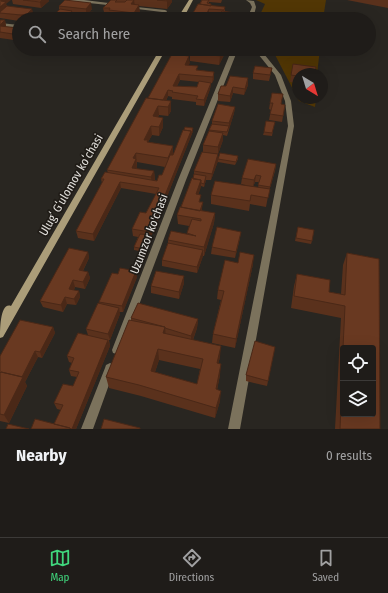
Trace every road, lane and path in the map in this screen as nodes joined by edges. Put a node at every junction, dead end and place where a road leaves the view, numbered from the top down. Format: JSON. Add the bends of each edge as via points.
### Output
{"nodes":[{"id":1,"x":70,"y":0,"type":"edge"},
{"id":2,"x":187,"y":0,"type":"edge"},
{"id":3,"x":191,"y":0,"type":"edge"},
{"id":4,"x":248,"y":0,"type":"edge"},
{"id":5,"x":88,"y":1,"type":"edge"},
{"id":6,"x":164,"y":12,"type":"edge"},
{"id":7,"x":180,"y":12,"type":"edge"},
{"id":8,"x":184,"y":12,"type":"edge"},
{"id":9,"x":252,"y":12,"type":"edge"},
{"id":10,"x":0,"y":25,"type":"edge"},
{"id":11,"x":12,"y":26,"type":"edge"},
{"id":12,"x":155,"y":56,"type":"edge"},
{"id":13,"x":159,"y":56,"type":"edge"},
{"id":14,"x":232,"y":56,"type":"edge"},
{"id":15,"x":263,"y":56,"type":"edge"},
{"id":16,"x":0,"y":322,"type":"edge"},
{"id":17,"x":0,"y":334,"type":"edge"},
{"id":18,"x":87,"y":429,"type":"edge"},
{"id":19,"x":234,"y":429,"type":"edge"}],
"edges":[{"from":1,"to":5,"type":"street"},
{"from":2,"to":7,"type":"main road"},
{"from":3,"to":8,"type":"main road"},
{"from":4,"to":9,"type":"street","via":[[254,7]]},
{"from":5,"to":6,"type":"street"},
{"from":10,"to":11,"type":"street"},
{"from":12,"to":16,"type":"main road","name":"Ulugʻ Gʻulomov koʻchasi"},
{"from":13,"to":17,"type":"main road","name":"Ulugʻ Gʻulomov koʻchasi"},
{"from":14,"to":18,"type":"street","name":"Uzumzor ko'chasi"},
{"from":15,"to":19,"type":"street","via":[[278,74],[288,100],[291,126]]}]}
